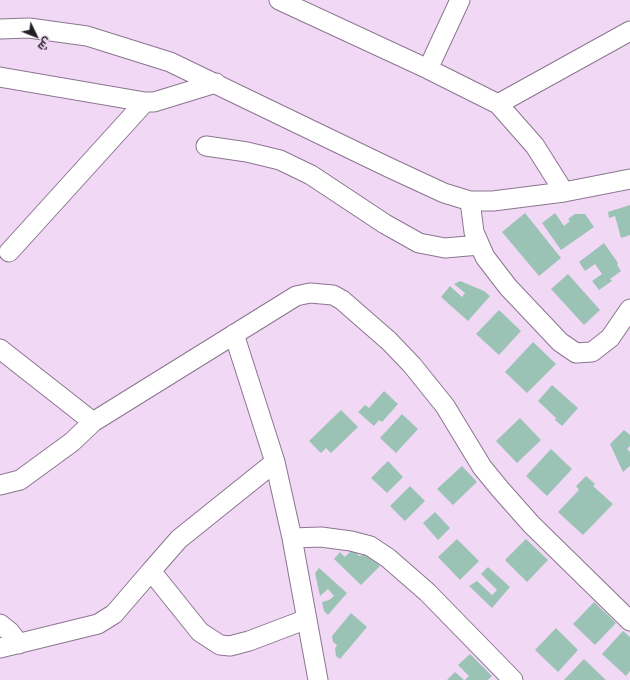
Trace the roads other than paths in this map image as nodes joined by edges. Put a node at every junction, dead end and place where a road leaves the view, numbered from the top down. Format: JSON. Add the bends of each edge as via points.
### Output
{"nodes":[{"id":1,"x":279,"y":0,"type":"edge"},
{"id":2,"x":460,"y":0,"type":"edge"},
{"id":3,"x":0,"y":29,"type":"edge"},
{"id":4,"x":630,"y":31,"type":"edge"},
{"id":5,"x":428,"y":69,"type":"junction"},
{"id":6,"x":0,"y":78,"type":"edge"},
{"id":7,"x":216,"y":83,"type":"junction"},
{"id":8,"x":145,"y":102,"type":"junction"},
{"id":9,"x":498,"y":104,"type":"junction"},
{"id":10,"x":206,"y":146,"type":"dead end"},
{"id":11,"x":630,"y":179,"type":"edge"},
{"id":12,"x":564,"y":192,"type":"junction"},
{"id":13,"x":470,"y":201,"type":"junction"},
{"id":14,"x":479,"y":246,"type":"junction"},
{"id":15,"x":10,"y":252,"type":"dead end"},
{"id":16,"x":630,"y":310,"type":"edge"},
{"id":17,"x":234,"y":334,"type":"junction"},
{"id":18,"x":0,"y":348,"type":"edge"},
{"id":19,"x":93,"y":422,"type":"junction"},
{"id":20,"x":275,"y":462,"type":"junction"},
{"id":21,"x":0,"y":485,"type":"edge"},
{"id":22,"x":292,"y":538,"type":"junction"},
{"id":23,"x":152,"y":571,"type":"junction"},
{"id":24,"x":307,"y":619,"type":"junction"},
{"id":25,"x":630,"y":621,"type":"edge"},
{"id":26,"x":0,"y":624,"type":"edge"},
{"id":27,"x":19,"y":644,"type":"junction"},
{"id":28,"x":0,"y":648,"type":"edge"},
{"id":29,"x":318,"y":680,"type":"edge"},
{"id":30,"x":513,"y":680,"type":"edge"}],
"edges":[{"from":1,"to":5,"type":"street"},
{"from":2,"to":5,"type":"street"},
{"from":3,"to":7,"type":"street","via":[[29,28],[87,36],[170,62]]},
{"from":4,"to":9,"type":"street"},
{"from":5,"to":9,"type":"street"},
{"from":6,"to":8,"type":"street"},
{"from":7,"to":8,"type":"street","via":[[154,102]]},
{"from":7,"to":13,"type":"street","via":[[390,168],[444,193]]},
{"from":8,"to":15,"type":"street"},
{"from":9,"to":12,"type":"street","via":[[535,146]]},
{"from":10,"to":14,"type":"street","via":[[280,160],[311,175],[385,224],[419,243],[445,248]]},
{"from":11,"to":12,"type":"street"},
{"from":12,"to":13,"type":"street","via":[[492,201]]},
{"from":13,"to":14,"type":"street","via":[[474,232]]},
{"from":14,"to":16,"type":"street","via":[[508,287],[560,342],[576,353],[592,352],[610,338]]},
{"from":17,"to":19,"type":"street"},
{"from":17,"to":20,"type":"street"},
{"from":17,"to":25,"type":"street","via":[[296,296],[323,293],[342,300],[412,365],[445,406],[482,467],[505,495]]},
{"from":18,"to":19,"type":"street"},
{"from":19,"to":21,"type":"street","via":[[42,466],[20,480]]},
{"from":20,"to":22,"type":"street"},
{"from":20,"to":23,"type":"street","via":[[179,538]]},
{"from":22,"to":24,"type":"street"},
{"from":22,"to":30,"type":"street","via":[[321,537],[370,546],[427,592]]},
{"from":23,"to":24,"type":"street","via":[[200,632],[220,645],[230,646],[249,641]]},
{"from":23,"to":27,"type":"street","via":[[114,614],[98,624]]},
{"from":24,"to":29,"type":"street"},
{"from":26,"to":27,"type":"street"},
{"from":27,"to":28,"type":"street"}]}
